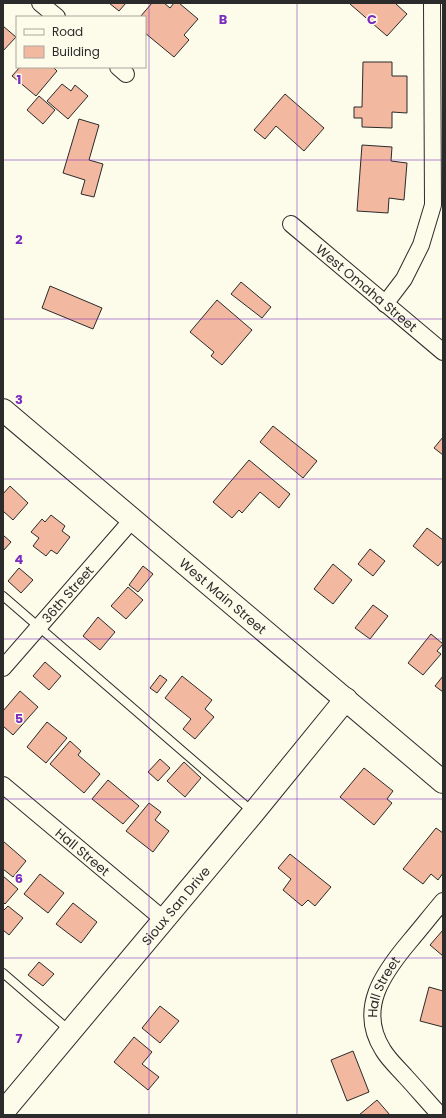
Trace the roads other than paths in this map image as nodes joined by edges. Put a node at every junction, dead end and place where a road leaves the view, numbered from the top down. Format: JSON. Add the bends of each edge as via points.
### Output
{"nodes":[{"id":1,"x":40,"y":3,"type":"edge"},
{"id":2,"x":432,"y":3,"type":"edge"},
{"id":3,"x":56,"y":16,"type":"edge"},
{"id":4,"x":291,"y":224,"type":"dead end"},
{"id":5,"x":385,"y":304,"type":"junction"},
{"id":6,"x":443,"y":352,"type":"edge"},
{"id":7,"x":3,"y":410,"type":"edge"},
{"id":8,"x":132,"y":520,"type":"junction"},
{"id":9,"x":3,"y":596,"type":"edge"},
{"id":10,"x":39,"y":626,"type":"junction"},
{"id":11,"x":3,"y":668,"type":"edge"},
{"id":12,"x":346,"y":699,"type":"junction"},
{"id":13,"x":443,"y":782,"type":"edge"},
{"id":14,"x":3,"y":785,"type":"edge"},
{"id":15,"x":254,"y":812,"type":"junction"},
{"id":16,"x":443,"y":901,"type":"edge"},
{"id":17,"x":163,"y":920,"type":"junction"},
{"id":18,"x":3,"y":973,"type":"edge"},
{"id":19,"x":70,"y":1031,"type":"junction"},
{"id":20,"x":3,"y":1112,"type":"edge"},
{"id":21,"x":440,"y":1115,"type":"edge"}],
"edges":[{"from":1,"to":3,"type":"street"},
{"from":2,"to":5,"type":"street","via":[[433,205],[421,245],[404,279]]},
{"from":4,"to":5,"type":"street","name":"West Omaha Street"},
{"from":5,"to":6,"type":"street","name":"West Omaha Street"},
{"from":7,"to":8,"type":"street","name":"West Main Street"},
{"from":8,"to":10,"type":"street","name":"36th Street"},
{"from":8,"to":12,"type":"street","name":"West Main Street"},
{"from":9,"to":10,"type":"lane"},
{"from":10,"to":11,"type":"street","name":"36th Street"},
{"from":10,"to":15,"type":"lane"},
{"from":12,"to":13,"type":"street","name":"West Main Street"},
{"from":12,"to":15,"type":"street","name":"Sioux San Drive"},
{"from":14,"to":17,"type":"street","name":"Hall Street"},
{"from":15,"to":17,"type":"street","name":"Sioux San Drive"},
{"from":16,"to":21,"type":"street","name":"Hall Street","via":[[385,974],[375,996],[372,1020],[383,1050]]},
{"from":17,"to":19,"type":"street","name":"Sioux San Drive"},
{"from":18,"to":19,"type":"lane"},
{"from":19,"to":20,"type":"street","name":"Sioux San Drive"}]}
